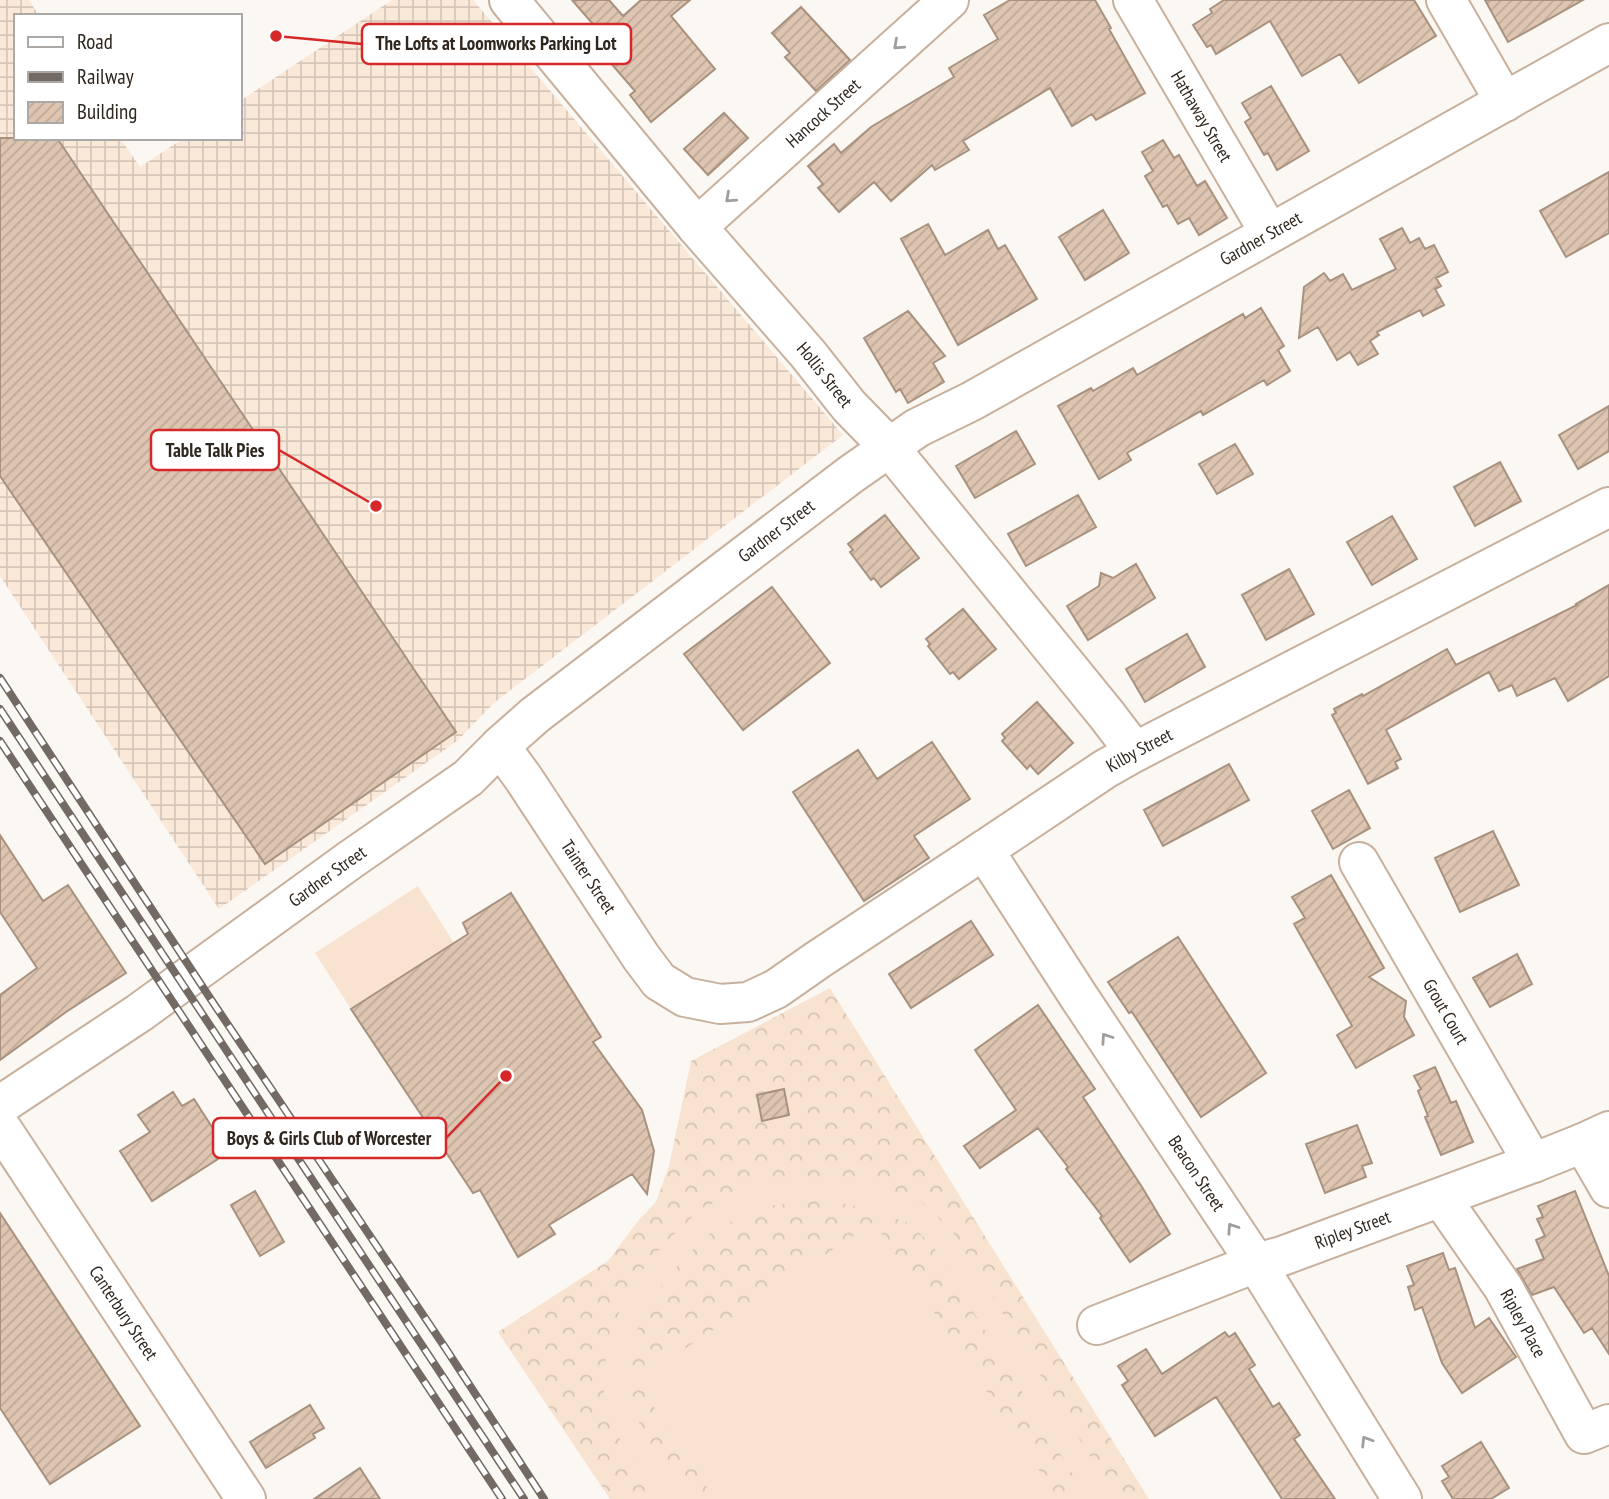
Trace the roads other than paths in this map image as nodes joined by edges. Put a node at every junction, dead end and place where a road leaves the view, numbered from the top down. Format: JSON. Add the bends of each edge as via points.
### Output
{"nodes":[{"id":1,"x":509,"y":0,"type":"edge"},
{"id":2,"x":949,"y":0,"type":"edge"},
{"id":3,"x":1133,"y":0,"type":"edge"},
{"id":4,"x":1446,"y":0,"type":"edge"},
{"id":5,"x":1609,"y":43,"type":"edge"},
{"id":6,"x":1505,"y":102,"type":"junction"},
{"id":7,"x":697,"y":227,"type":"junction"},
{"id":8,"x":1269,"y":232,"type":"junction"},
{"id":9,"x":889,"y":447,"type":"junction"},
{"id":10,"x":1609,"y":507,"type":"edge"},
{"id":11,"x":500,"y":746,"type":"junction"},
{"id":12,"x":1135,"y":752,"type":"junction"},
{"id":13,"x":984,"y":850,"type":"junction"},
{"id":14,"x":1359,"y":862,"type":"dead end"},
{"id":15,"x":685,"y":998,"type":"joint"},
{"id":16,"x":0,"y":1104,"type":"edge"},
{"id":17,"x":0,"y":1126,"type":"edge"},
{"id":18,"x":1596,"y":1137,"type":"edge"},
{"id":19,"x":1533,"y":1163,"type":"junction"},
{"id":20,"x":1609,"y":1188,"type":"edge"},
{"id":21,"x":1441,"y":1198,"type":"junction"},
{"id":22,"x":1256,"y":1264,"type":"junction"},
{"id":23,"x":1097,"y":1325,"type":"dead end"},
{"id":24,"x":1609,"y":1424,"type":"edge"},
{"id":25,"x":246,"y":1499,"type":"edge"},
{"id":26,"x":1402,"y":1499,"type":"edge"}],
"edges":[{"from":1,"to":7,"type":"street","name":"Hollis Street"},
{"from":2,"to":7,"type":"street","name":"Hancock Street","one_way":true},
{"from":3,"to":8,"type":"street","name":"Hathaway Street"},
{"from":4,"to":6,"type":"street"},
{"from":5,"to":6,"type":"street","name":"Gardner Street"},
{"from":6,"to":8,"type":"street","name":"Gardner Street"},
{"from":7,"to":9,"type":"street","name":"Hollis Street"},
{"from":8,"to":9,"type":"street","name":"Gardner Street"},
{"from":9,"to":11,"type":"street","name":"Gardner Street","via":[[705,584]]},
{"from":9,"to":12,"type":"street","name":"Hollis Street"},
{"from":10,"to":12,"type":"street","name":"Kilby Street"},
{"from":11,"to":15,"type":"street","name":"Tainter Street","via":[[640,957],[659,981]]},
{"from":11,"to":16,"type":"street","name":"Gardner Street","via":[[468,778],[139,1013]]},
{"from":12,"to":13,"type":"street","name":"Kilby Street"},
{"from":13,"to":15,"type":"street","name":"Kilby Street","via":[[776,989],[748,1002],[720,1004]]},
{"from":22,"to":13,"type":"street","name":"Beacon Street","one_way":true},
{"from":14,"to":19,"type":"street","name":"Grout Court"},
{"from":17,"to":25,"type":"street","name":"Canterbury Street"},
{"from":18,"to":19,"type":"street","name":"Ripley Street"},
{"from":18,"to":20,"type":"street"},
{"from":19,"to":21,"type":"street","name":"Ripley Street"},
{"from":21,"to":22,"type":"street","name":"Ripley Street"},
{"from":21,"to":24,"type":"street","name":"Ripley Place","via":[[1503,1287],[1584,1434]]},
{"from":22,"to":23,"type":"street","name":"Ripley Street"},
{"from":26,"to":22,"type":"street","name":"Beacon Street","one_way":true}]}
